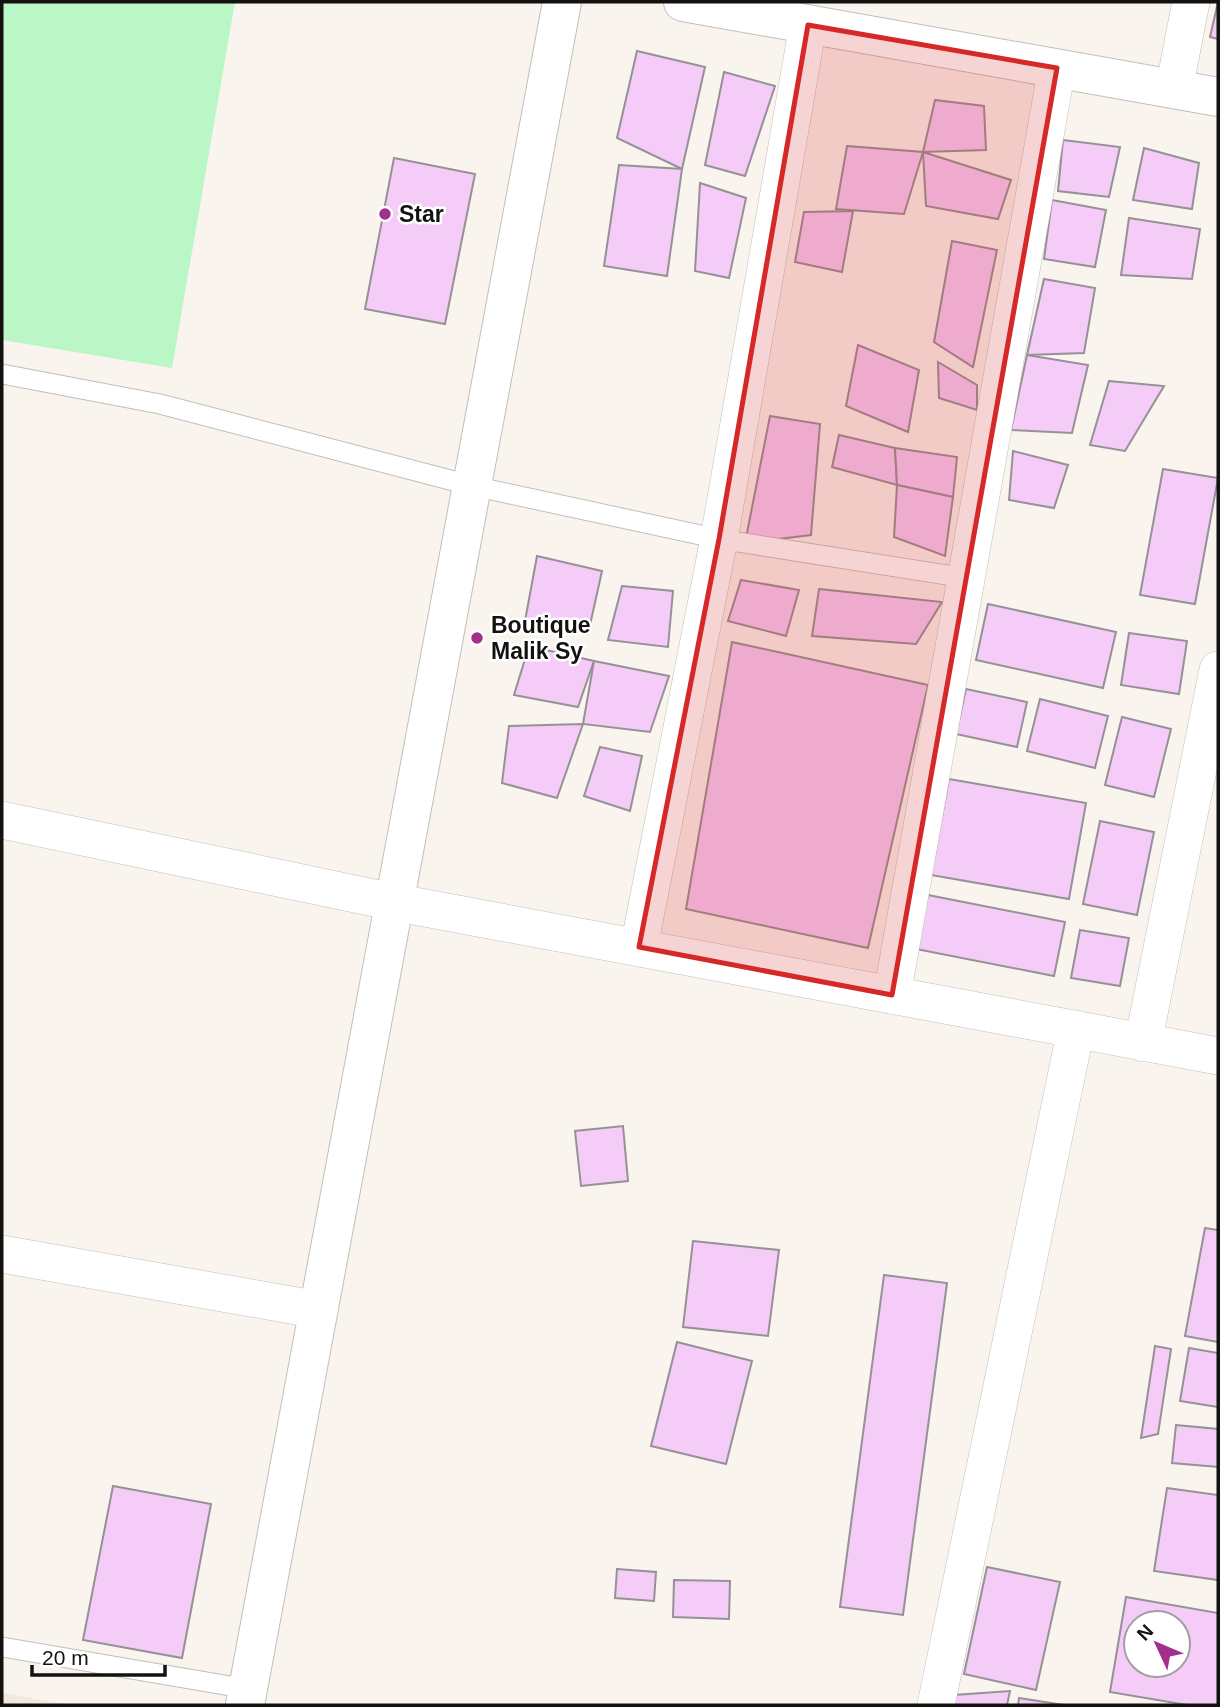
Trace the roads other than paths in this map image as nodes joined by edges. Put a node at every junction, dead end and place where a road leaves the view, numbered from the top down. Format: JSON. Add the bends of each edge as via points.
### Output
{"nodes":[{"id":1,"x":562,"y":2,"type":"edge"},
{"id":2,"x":684,"y":2,"type":"edge"},
{"id":3,"x":1191,"y":2,"type":"edge"},
{"id":4,"x":808,"y":25,"type":"junction"},
{"id":5,"x":1056,"y":68,"type":"junction"},
{"id":6,"x":1174,"y":89,"type":"junction"},
{"id":7,"x":1218,"y":96,"type":"edge"},
{"id":8,"x":2,"y":374,"type":"edge"},
{"id":9,"x":473,"y":486,"type":"junction"},
{"id":10,"x":719,"y":538,"type":"junction"},
{"id":11,"x":966,"y":579,"type":"junction"},
{"id":12,"x":1216,"y":693,"type":"edge"},
{"id":13,"x":2,"y":820,"type":"edge"},
{"id":14,"x":393,"y":902,"type":"junction"},
{"id":15,"x":639,"y":947,"type":"junction"},
{"id":16,"x":892,"y":995,"type":"junction"},
{"id":17,"x":1076,"y":1029,"type":"junction"},
{"id":18,"x":1143,"y":1043,"type":"junction"},
{"id":19,"x":1218,"y":1056,"type":"edge"},
{"id":20,"x":2,"y":1254,"type":"edge"},
{"id":21,"x":318,"y":1310,"type":"junction"},
{"id":22,"x":2,"y":1647,"type":"edge"},
{"id":23,"x":247,"y":1697,"type":"edge"},
{"id":24,"x":936,"y":1705,"type":"edge"}],
"edges":[{"from":1,"to":9,"type":"street"},
{"from":2,"to":4,"type":"street"},
{"from":3,"to":6,"type":"street"},
{"from":4,"to":5,"type":"street"},
{"from":4,"to":10,"type":"street"},
{"from":5,"to":6,"type":"street"},
{"from":5,"to":11,"type":"street"},
{"from":6,"to":7,"type":"street"},
{"from":8,"to":9,"type":"lane","via":[[160,404]]},
{"from":9,"to":10,"type":"lane"},
{"from":9,"to":14,"type":"street"},
{"from":10,"to":11,"type":"lane"},
{"from":10,"to":15,"type":"street"},
{"from":11,"to":16,"type":"street"},
{"from":12,"to":18,"type":"street"},
{"from":13,"to":14,"type":"street"},
{"from":14,"to":15,"type":"street"},
{"from":14,"to":21,"type":"street"},
{"from":15,"to":16,"type":"street"},
{"from":16,"to":17,"type":"street"},
{"from":17,"to":18,"type":"street"},
{"from":17,"to":24,"type":"street"},
{"from":18,"to":19,"type":"street"},
{"from":20,"to":21,"type":"street"},
{"from":21,"to":23,"type":"street"},
{"from":22,"to":23,"type":"lane"}]}
